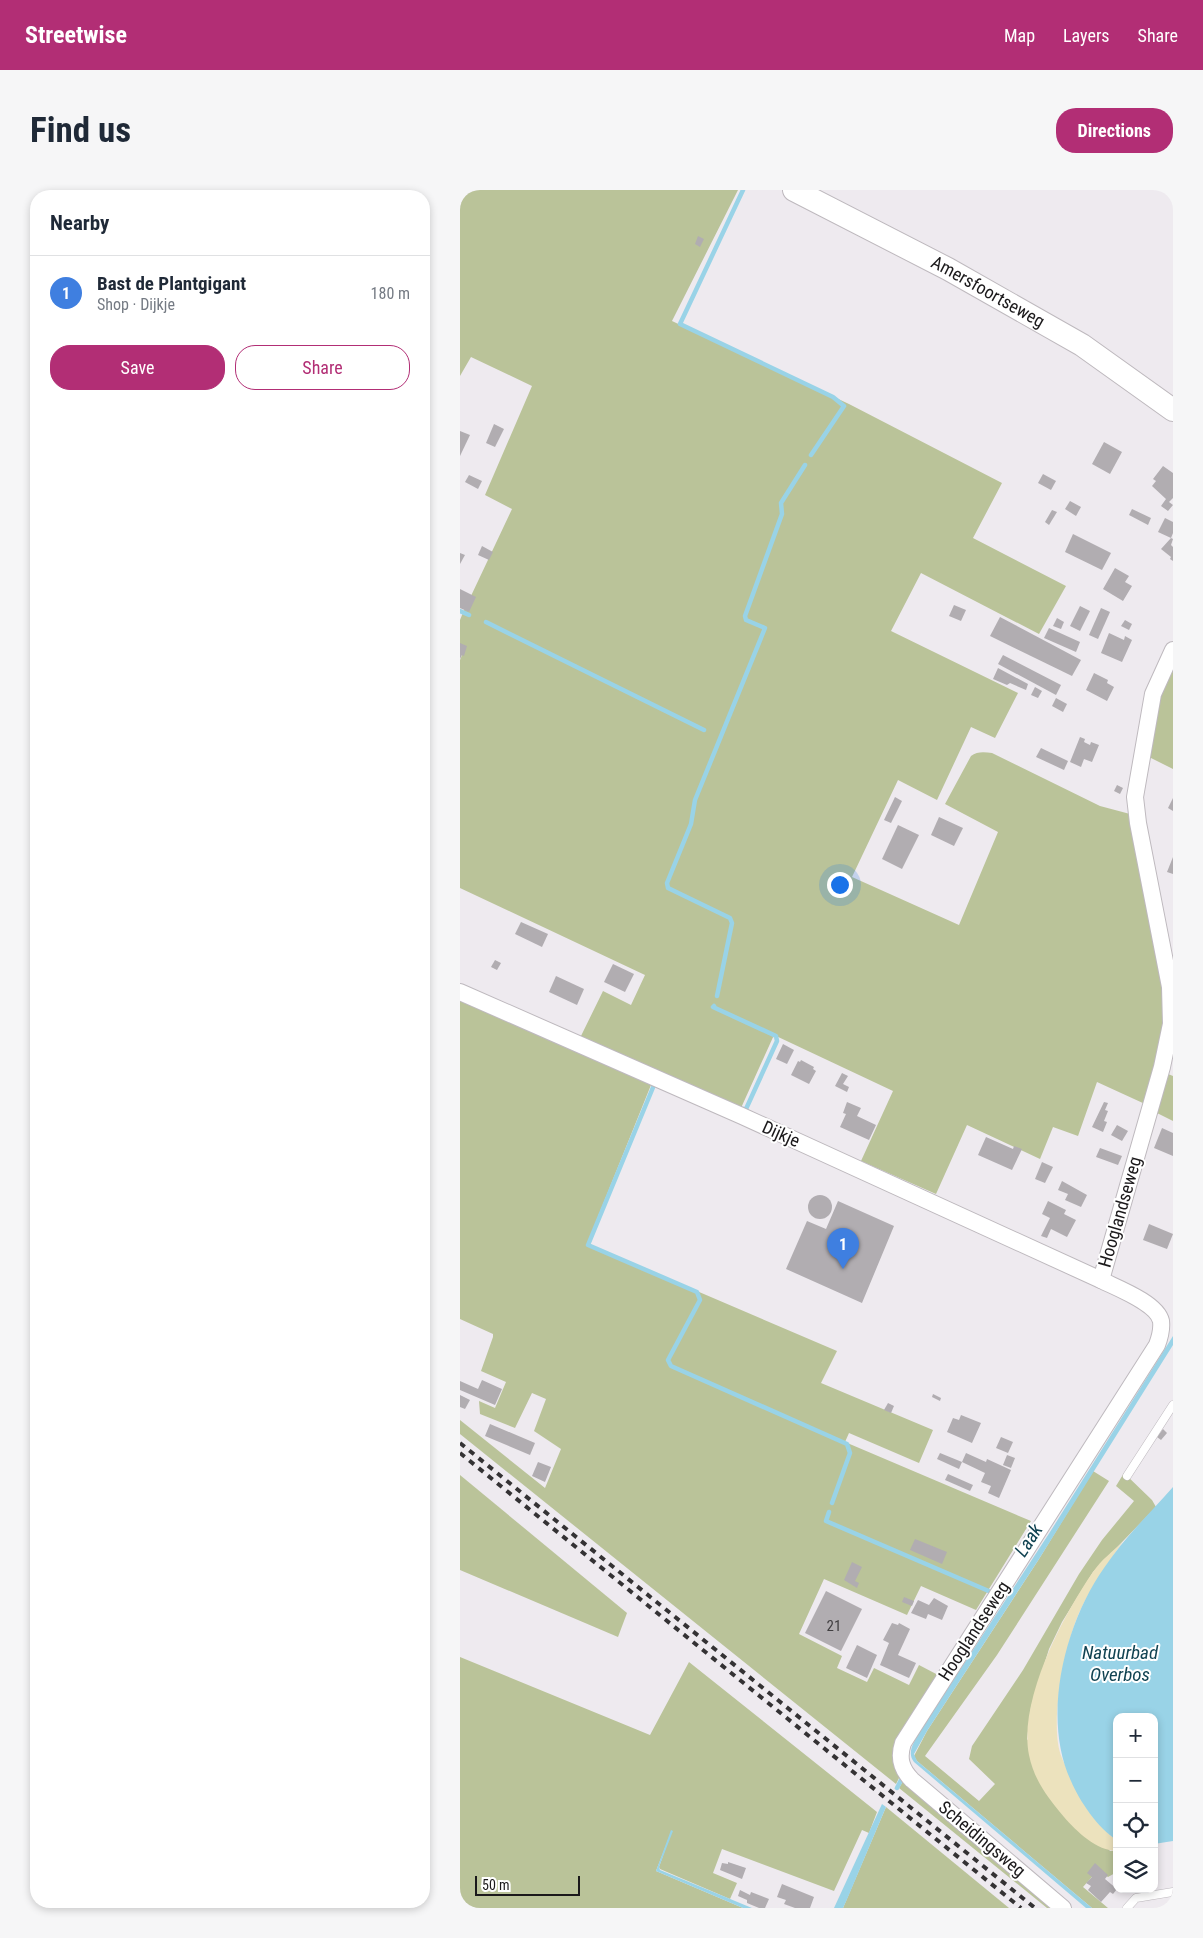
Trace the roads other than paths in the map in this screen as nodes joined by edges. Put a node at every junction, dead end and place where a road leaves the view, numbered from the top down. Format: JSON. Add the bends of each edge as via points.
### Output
{"nodes":[{"id":1,"x":794,"y":190,"type":"edge"},
{"id":2,"x":1173,"y":410,"type":"edge"},
{"id":3,"x":1173,"y":650,"type":"edge"},
{"id":4,"x":460,"y":992,"type":"edge"},
{"id":5,"x":1101,"y":1280,"type":"junction"},
{"id":6,"x":1173,"y":1405,"type":"edge"},
{"id":7,"x":1127,"y":1476,"type":"dead end"},
{"id":8,"x":903,"y":1768,"type":"joint"},
{"id":9,"x":1173,"y":1892,"type":"edge"},
{"id":10,"x":1063,"y":1908,"type":"edge"},
{"id":11,"x":1127,"y":1908,"type":"edge"}],
"edges":[{"from":1,"to":2,"type":"main road","name":"Amersfoortseweg","via":[[948,269],[1082,345]]},
{"from":3,"to":5,"type":"street","name":"Hooglandseweg","via":[[1153,694],[1135,797],[1170,987],[1171,1024]]},
{"from":4,"to":5,"type":"street","name":"Dijkje"},
{"from":5,"to":8,"type":"street","name":"Hooglandseweg","via":[[1146,1303],[1156,1312],[1161,1322],[1158,1345],[903,1743],[900,1756]]},
{"from":6,"to":7,"type":"lane"},
{"from":8,"to":10,"type":"street","name":"Scheidingsweg","via":[[912,1780]]},
{"from":9,"to":11,"type":"lane","via":[[1136,1898]]}]}
